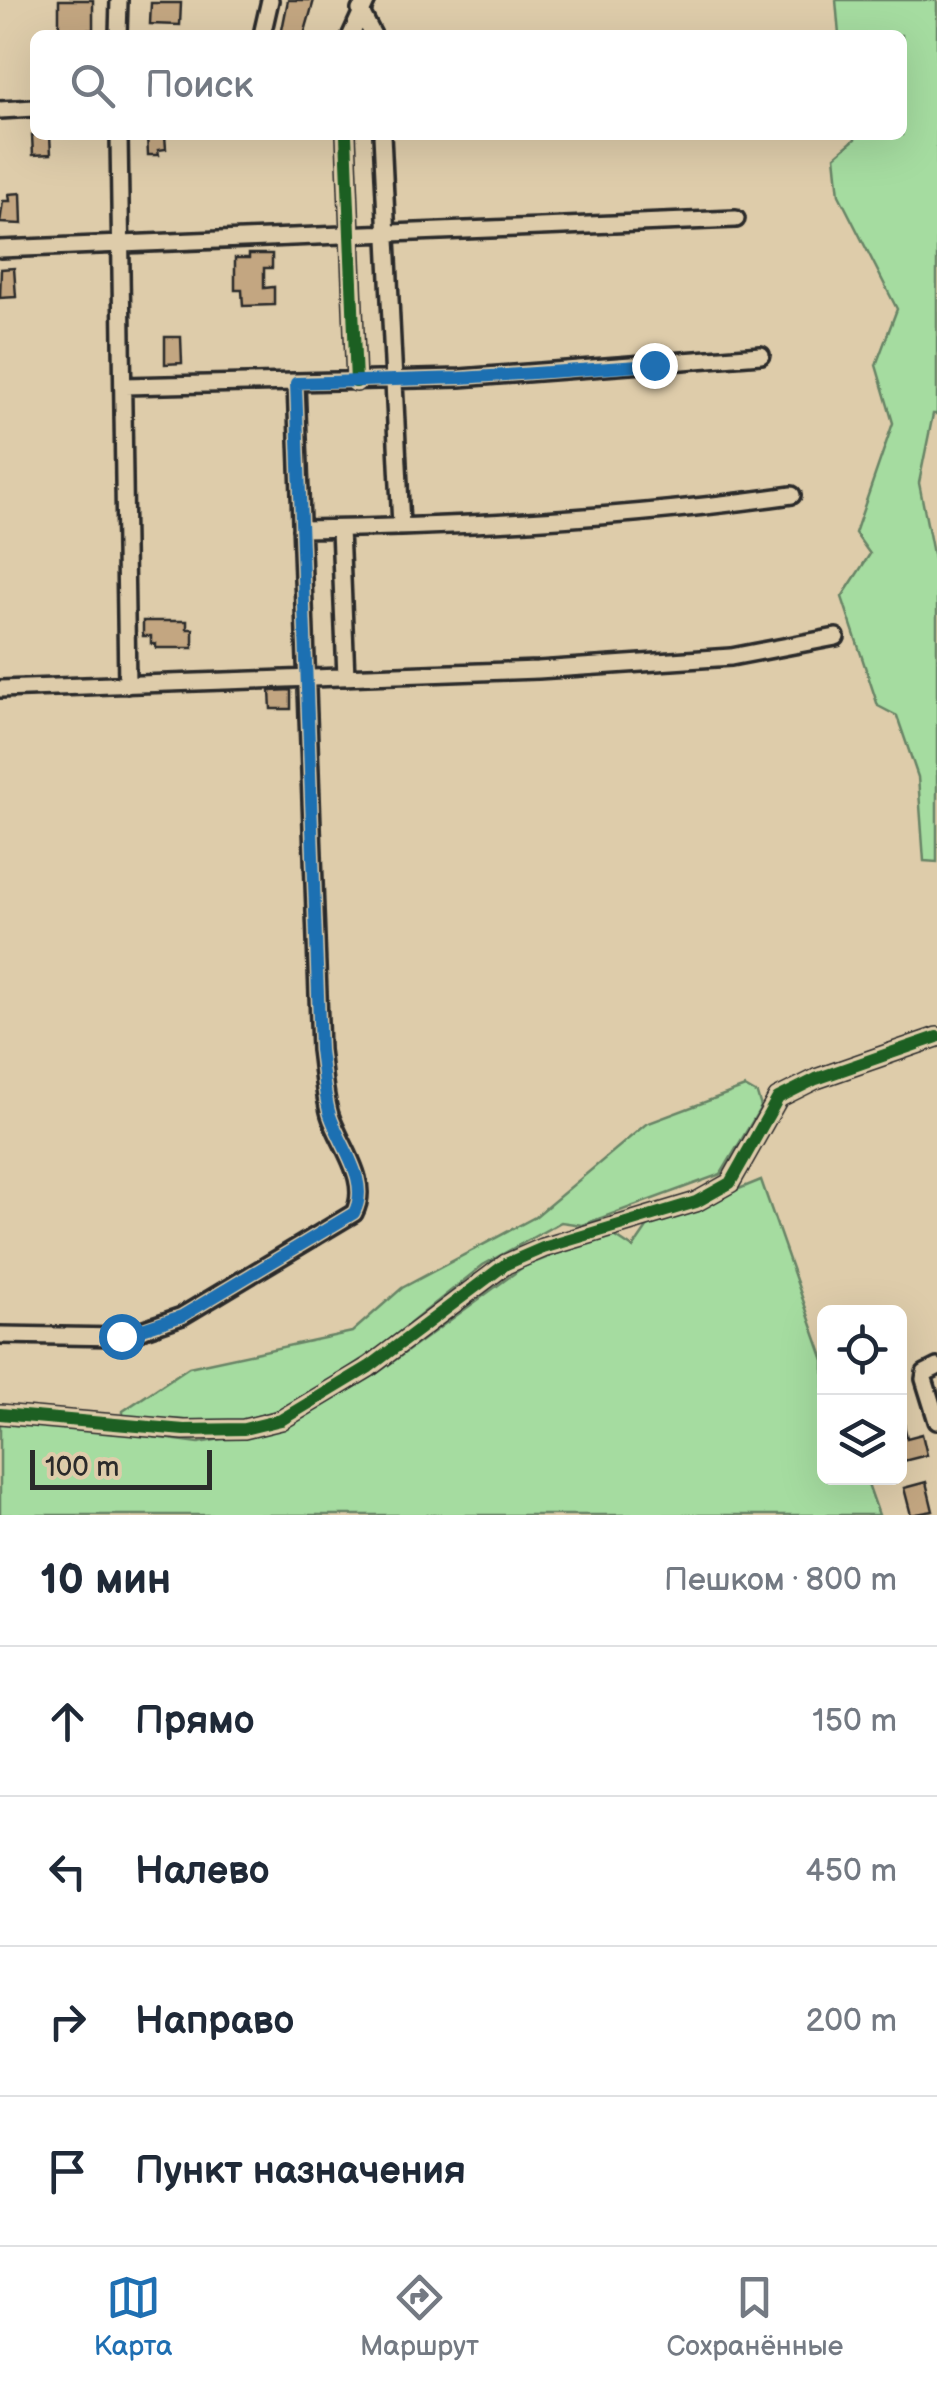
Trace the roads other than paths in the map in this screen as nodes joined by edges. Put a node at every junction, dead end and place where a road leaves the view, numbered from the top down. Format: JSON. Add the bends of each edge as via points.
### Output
{"nodes":[{"id":1,"x":118,"y":0,"type":"edge"},
{"id":2,"x":270,"y":0,"type":"edge"},
{"id":3,"x":363,"y":5,"type":"edge"},
{"id":4,"x":118,"y":30,"type":"edge"},
{"id":5,"x":263,"y":30,"type":"edge"},
{"id":6,"x":353,"y":30,"type":"edge"},
{"id":7,"x":370,"y":30,"type":"edge"},
{"id":8,"x":30,"y":108,"type":"edge"},
{"id":9,"x":0,"y":110,"type":"edge"},
{"id":10,"x":119,"y":140,"type":"edge"},
{"id":11,"x":346,"y":140,"type":"edge"},
{"id":12,"x":382,"y":140,"type":"edge"},
{"id":13,"x":736,"y":219,"type":"dead end"},
{"id":14,"x":387,"y":234,"type":"junction"},
{"id":15,"x":350,"y":236,"type":"junction"},
{"id":16,"x":123,"y":245,"type":"junction"},
{"id":17,"x":0,"y":249,"type":"edge"},
{"id":18,"x":761,"y":355,"type":"dead end"},
{"id":19,"x":394,"y":381,"type":"junction"},
{"id":20,"x":356,"y":382,"type":"junction"},
{"id":21,"x":296,"y":383,"type":"junction"},
{"id":22,"x":125,"y":386,"type":"junction"},
{"id":23,"x":792,"y":495,"type":"dead end"},
{"id":24,"x":401,"y":526,"type":"junction"},
{"id":25,"x":340,"y":529,"type":"junction"},
{"id":26,"x":302,"y":530,"type":"junction"},
{"id":27,"x":836,"y":637,"type":"dead end"},
{"id":28,"x":346,"y":677,"type":"junction"},
{"id":29,"x":307,"y":678,"type":"junction"},
{"id":30,"x":128,"y":685,"type":"junction"},
{"id":31,"x":0,"y":690,"type":"edge"},
{"id":32,"x":937,"y":1038,"type":"edge"},
{"id":33,"x":0,"y":1336,"type":"edge"},
{"id":34,"x":931,"y":1370,"type":"edge"},
{"id":35,"x":0,"y":1414,"type":"edge"},
{"id":36,"x":937,"y":1420,"type":"edge"}],
"edges":[{"from":1,"to":4,"type":"street"},
{"from":2,"to":5,"type":"street"},
{"from":3,"to":6,"type":"street"},
{"from":3,"to":7,"type":"street"},
{"from":8,"to":9,"type":"street"},
{"from":10,"to":16,"type":"street"},
{"from":11,"to":15,"type":"street"},
{"from":12,"to":14,"type":"street"},
{"from":13,"to":14,"type":"street"},
{"from":14,"to":15,"type":"street"},
{"from":14,"to":19,"type":"street"},
{"from":15,"to":16,"type":"street"},
{"from":15,"to":20,"type":"street"},
{"from":16,"to":17,"type":"street"},
{"from":16,"to":22,"type":"street"},
{"from":18,"to":19,"type":"street"},
{"from":19,"to":20,"type":"street"},
{"from":19,"to":24,"type":"street"},
{"from":20,"to":21,"type":"street"},
{"from":21,"to":22,"type":"street"},
{"from":21,"to":26,"type":"street"},
{"from":22,"to":30,"type":"street"},
{"from":23,"to":24,"type":"street","via":[[612,516]]},
{"from":24,"to":25,"type":"street"},
{"from":25,"to":26,"type":"street"},
{"from":25,"to":28,"type":"street"},
{"from":26,"to":29,"type":"street"},
{"from":27,"to":28,"type":"street","via":[[731,657]]},
{"from":28,"to":29,"type":"street"},
{"from":29,"to":30,"type":"street"},
{"from":29,"to":33,"type":"street","via":[[320,1050],[330,1114],[360,1185],[354,1213],[182,1316],[121,1336]]},
{"from":30,"to":31,"type":"street"},
{"from":32,"to":35,"type":"street","via":[[816,1078],[778,1098],[730,1184],[696,1202],[506,1264],[369,1367],[281,1420],[244,1429],[184,1430]]},
{"from":34,"to":36,"type":"street"}]}
